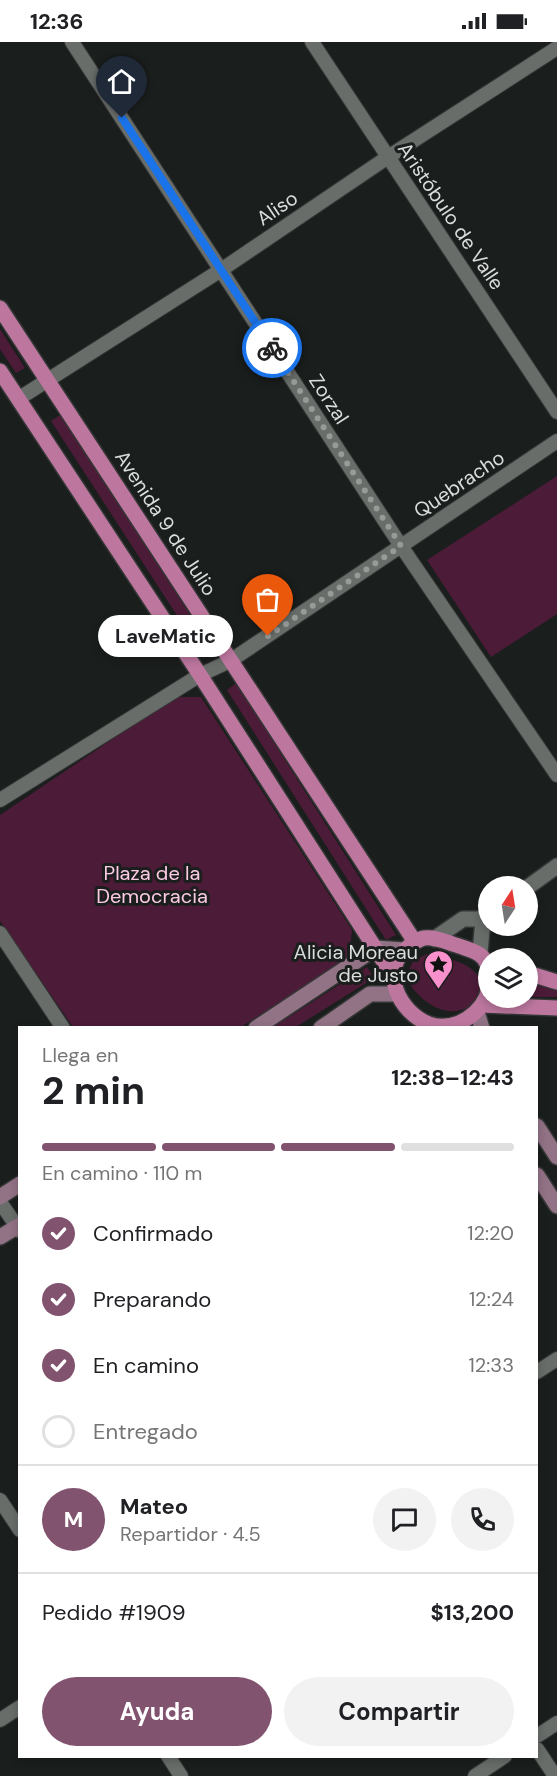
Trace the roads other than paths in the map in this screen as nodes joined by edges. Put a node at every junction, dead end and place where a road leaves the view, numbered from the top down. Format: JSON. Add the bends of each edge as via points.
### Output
{"nodes":[{"id":1,"x":72,"y":42,"type":"edge"},
{"id":2,"x":312,"y":42,"type":"edge"},
{"id":3,"x":557,"y":48,"type":"edge"},
{"id":4,"x":388,"y":157,"type":"junction"},
{"id":5,"x":221,"y":270,"type":"junction"},
{"id":6,"x":0,"y":308,"type":"edge"},
{"id":7,"x":0,"y":371,"type":"edge"},
{"id":8,"x":48,"y":380,"type":"junction"},
{"id":9,"x":18,"y":399,"type":"junction"},
{"id":10,"x":557,"y":412,"type":"edge"},
{"id":11,"x":557,"y":441,"type":"edge"},
{"id":12,"x":401,"y":546,"type":"junction"},
{"id":13,"x":230,"y":661,"type":"junction"},
{"id":14,"x":200,"y":675,"type":"junction"},
{"id":15,"x":557,"y":775,"type":"edge"},
{"id":16,"x":0,"y":800,"type":"edge"},
{"id":17,"x":557,"y":866,"type":"edge"},
{"id":18,"x":538,"y":880,"type":"edge"},
{"id":19,"x":478,"y":918,"type":"edge"},
{"id":20,"x":0,"y":933,"type":"edge"},
{"id":21,"x":434,"y":939,"type":"junction"},
{"id":22,"x":410,"y":946,"type":"junction"},
{"id":23,"x":376,"y":948,"type":"junction"},
{"id":24,"x":478,"y":958,"type":"edge"},
{"id":25,"x":393,"y":976,"type":"junction"},
{"id":26,"x":538,"y":976,"type":"edge"},
{"id":27,"x":557,"y":982,"type":"edge"},
{"id":28,"x":396,"y":994,"type":"junction"},
{"id":29,"x":479,"y":1008,"type":"joint"},
{"id":30,"x":538,"y":1008,"type":"edge"},
{"id":31,"x":557,"y":1008,"type":"edge"},
{"id":32,"x":422,"y":1023,"type":"edge"},
{"id":33,"x":62,"y":1026,"type":"edge"},
{"id":34,"x":259,"y":1026,"type":"edge"},
{"id":35,"x":324,"y":1026,"type":"edge"},
{"id":36,"x":482,"y":1026,"type":"edge"},
{"id":37,"x":538,"y":1128,"type":"edge"},
{"id":38,"x":557,"y":1157,"type":"edge"},
{"id":39,"x":538,"y":1177,"type":"edge"},
{"id":40,"x":18,"y":1186,"type":"edge"},
{"id":41,"x":0,"y":1199,"type":"edge"},
{"id":42,"x":557,"y":1206,"type":"edge"},
{"id":43,"x":18,"y":1226,"type":"edge"},
{"id":44,"x":18,"y":1229,"type":"edge"},
{"id":45,"x":0,"y":1238,"type":"edge"},
{"id":46,"x":557,"y":1359,"type":"edge"},
{"id":47,"x":538,"y":1371,"type":"edge"},
{"id":48,"x":0,"y":1500,"type":"edge"},
{"id":49,"x":18,"y":1527,"type":"edge"},
{"id":50,"x":18,"y":1708,"type":"edge"},
{"id":51,"x":0,"y":1720,"type":"edge"},
{"id":52,"x":557,"y":1723,"type":"edge"},
{"id":53,"x":538,"y":1735,"type":"edge"},
{"id":54,"x":538,"y":1750,"type":"edge"},
{"id":55,"x":169,"y":1758,"type":"edge"},
{"id":56,"x":502,"y":1758,"type":"edge"},
{"id":57,"x":181,"y":1776,"type":"edge"},
{"id":58,"x":475,"y":1776,"type":"edge"},
{"id":59,"x":555,"y":1776,"type":"edge"}],
"edges":[{"from":1,"to":5,"type":"street","name":"Zorzal"},
{"from":2,"to":4,"type":"street","name":"Aristóbulo de Valle"},
{"from":3,"to":4,"type":"street","name":"Aliso"},
{"from":4,"to":5,"type":"street","name":"Aliso"},
{"from":4,"to":10,"type":"street","name":"Aristóbulo de Valle"},
{"from":5,"to":8,"type":"street","name":"Aliso"},
{"from":5,"to":12,"type":"street","name":"Zorzal"},
{"from":6,"to":8,"type":"main road","name":"Avenida 9 de Julio"},
{"from":7,"to":9,"type":"main road"},
{"from":8,"to":9,"type":"street","name":"Aliso"},
{"from":8,"to":13,"type":"main road","name":"Avenida 9 de Julio"},
{"from":9,"to":14,"type":"main road"},
{"from":11,"to":12,"type":"street","name":"Quebracho"},
{"from":12,"to":13,"type":"street","name":"Quebracho"},
{"from":12,"to":15,"type":"street","name":"Zorzal"},
{"from":13,"to":14,"type":"street","name":"Quebracho"},
{"from":13,"to":22,"type":"main road","name":"Avenida 9 de Julio"},
{"from":14,"to":16,"type":"street","name":"Quebracho"},
{"from":14,"to":23,"type":"main road"},
{"from":17,"to":18,"type":"street"},
{"from":19,"to":21,"type":"street","via":[[463,919]]},
{"from":20,"to":33,"type":"street"},
{"from":21,"to":22,"type":"main road","via":[[422,938]]},
{"from":21,"to":24,"type":"main road"},
{"from":22,"to":23,"type":"main road"},
{"from":22,"to":25,"type":"main road","via":[[395,966]]},
{"from":23,"to":25,"type":"main road"},
{"from":23,"to":34,"type":"main road"},
{"from":25,"to":28,"type":"main road"},
{"from":26,"to":27,"type":"main road"},
{"from":28,"to":32,"type":"main road"},
{"from":28,"to":35,"type":"main road","via":[[370,994]]},
{"from":29,"to":32,"type":"main road","via":[[464,1021],[449,1026]]},
{"from":29,"to":36,"type":"main road"},
{"from":30,"to":31,"type":"main road"},
{"from":37,"to":38,"type":"main road"},
{"from":39,"to":42,"type":"main road"},
{"from":40,"to":41,"type":"main road"},
{"from":41,"to":43,"type":"street"},
{"from":44,"to":45,"type":"main road"},
{"from":46,"to":47,"type":"street"},
{"from":48,"to":49,"type":"street"},
{"from":50,"to":51,"type":"street"},
{"from":52,"to":53,"type":"street"},
{"from":54,"to":59,"type":"street"},
{"from":55,"to":57,"type":"street"},
{"from":56,"to":58,"type":"street"}]}
